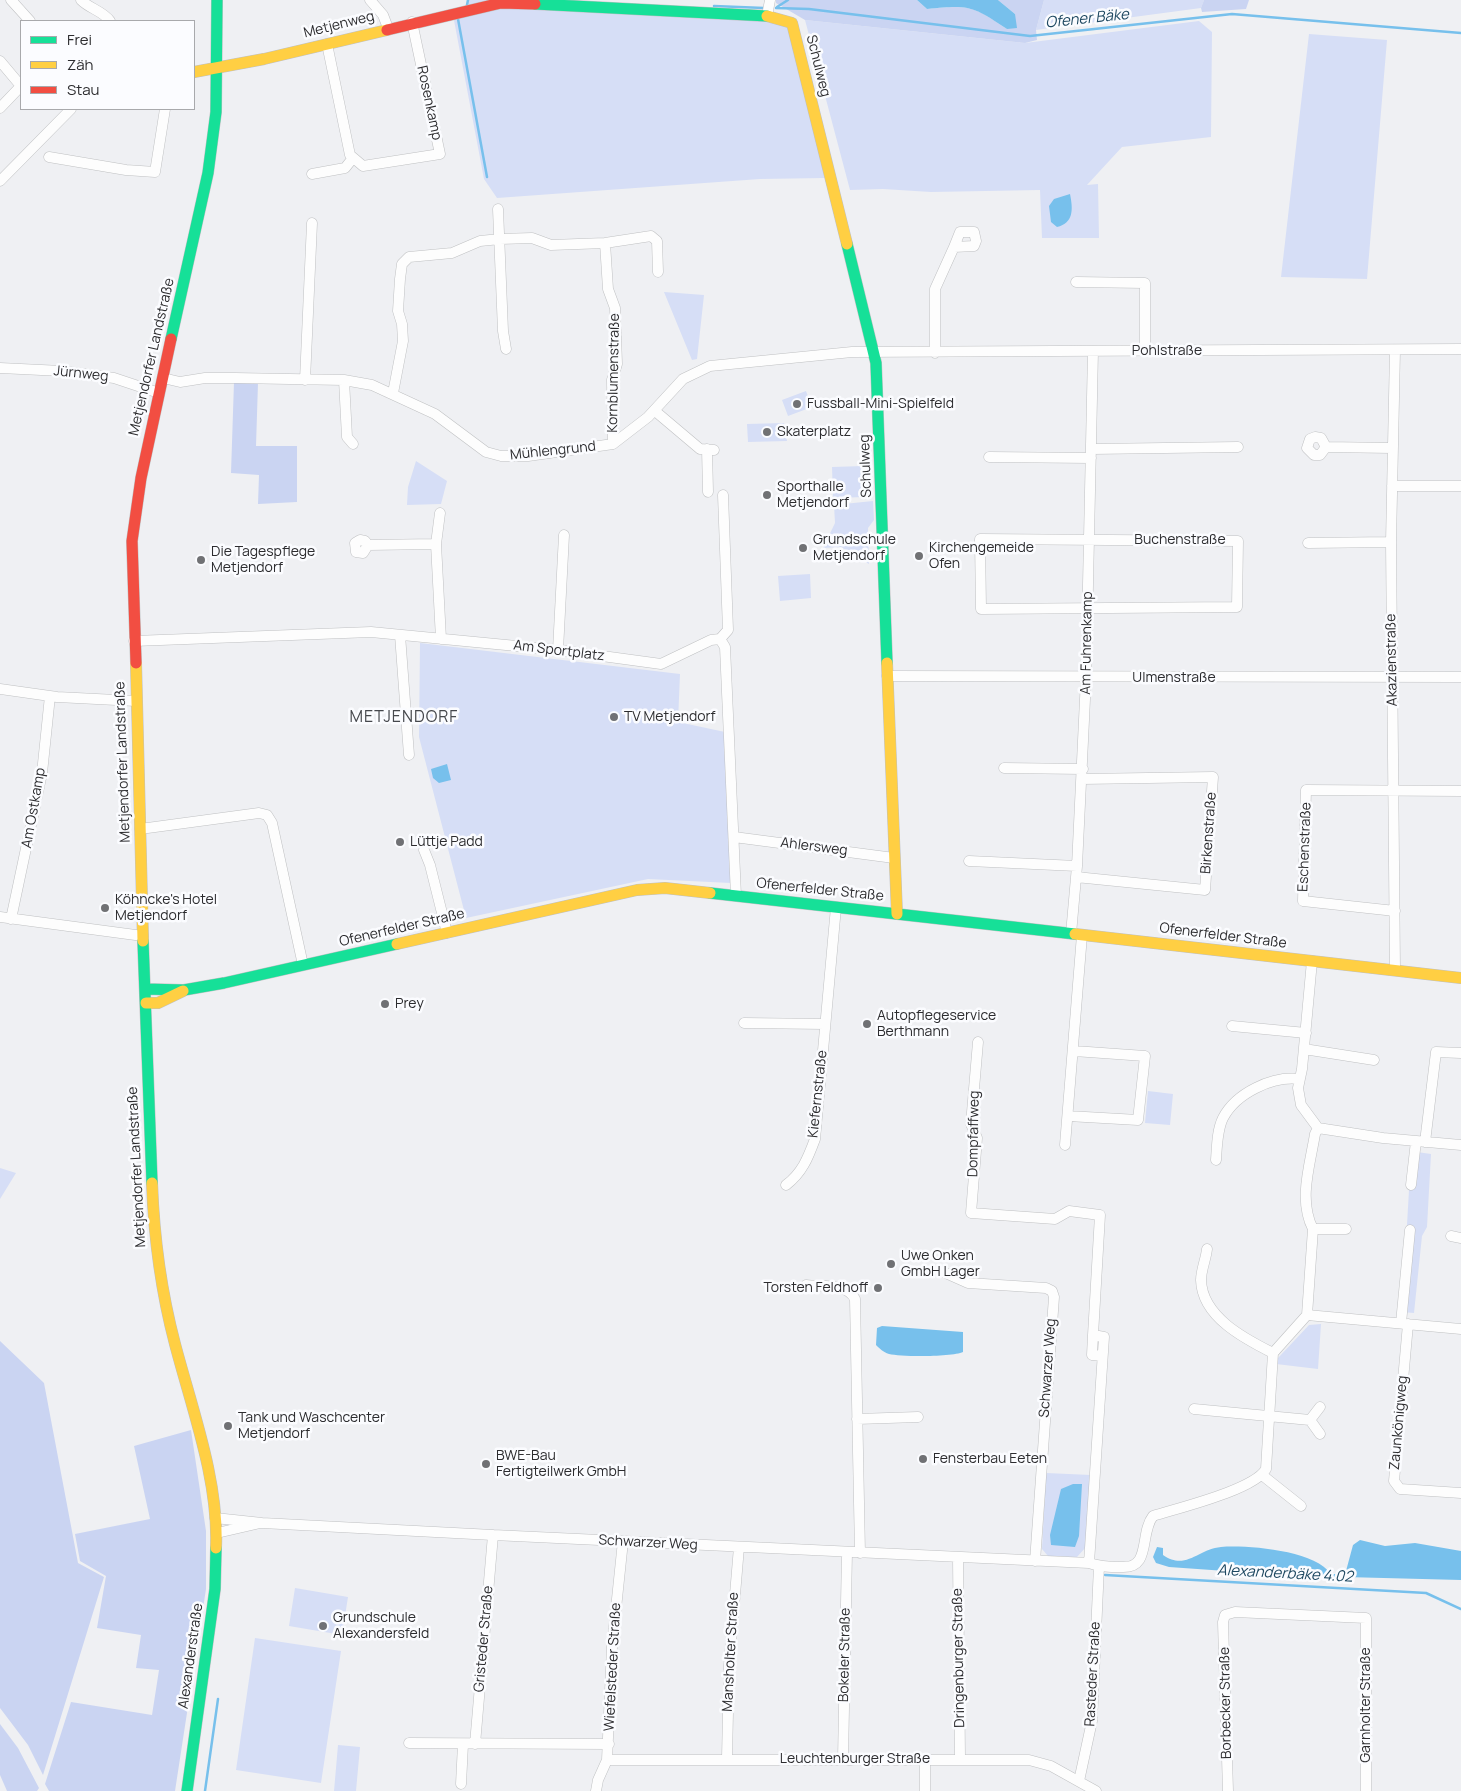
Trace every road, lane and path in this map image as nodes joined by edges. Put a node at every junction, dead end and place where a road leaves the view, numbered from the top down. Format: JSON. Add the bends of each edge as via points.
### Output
{"nodes":[{"id":1,"x":11,"y":0,"type":"edge"},
{"id":2,"x":81,"y":0,"type":"edge"},
{"id":3,"x":217,"y":0,"type":"edge"},
{"id":4,"x":370,"y":0,"type":"edge"},
{"id":5,"x":770,"y":0,"type":"edge"},
{"id":6,"x":767,"y":16,"type":"junction"},
{"id":7,"x":29,"y":20,"type":"edge"},
{"id":8,"x":109,"y":20,"type":"edge"},
{"id":9,"x":412,"y":22,"type":"junction"},
{"id":10,"x":388,"y":28,"type":"junction"},
{"id":11,"x":327,"y":44,"type":"junction"},
{"id":12,"x":0,"y":62,"type":"edge"},
{"id":13,"x":217,"y":69,"type":"junction"},
{"id":14,"x":195,"y":72,"type":"edge"},
{"id":15,"x":20,"y":85,"type":"edge"},
{"id":16,"x":20,"y":87,"type":"edge"},
{"id":17,"x":0,"y":108,"type":"edge"},
{"id":18,"x":70,"y":110,"type":"edge"},
{"id":19,"x":165,"y":110,"type":"edge"},
{"id":20,"x":49,"y":157,"type":"dead end"},
{"id":21,"x":353,"y":158,"type":"junction"},
{"id":22,"x":312,"y":174,"type":"dead end"},
{"id":23,"x":0,"y":181,"type":"edge"},
{"id":24,"x":498,"y":209,"type":"dead end"},
{"id":25,"x":312,"y":224,"type":"dead end"},
{"id":26,"x":500,"y":239,"type":"junction"},
{"id":27,"x":605,"y":243,"type":"junction"},
{"id":28,"x":954,"y":247,"type":"dead end"},
{"id":29,"x":658,"y":272,"type":"dead end"},
{"id":30,"x":1076,"y":282,"type":"dead end"},
{"id":31,"x":506,"y":349,"type":"dead end"},
{"id":32,"x":1461,"y":349,"type":"edge"},
{"id":33,"x":1395,"y":350,"type":"junction"},
{"id":34,"x":1093,"y":351,"type":"junction"},
{"id":35,"x":1145,"y":351,"type":"junction"},
{"id":36,"x":873,"y":353,"type":"junction"},
{"id":37,"x":935,"y":353,"type":"junction"},
{"id":38,"x":0,"y":368,"type":"edge"},
{"id":39,"x":163,"y":378,"type":"junction"},
{"id":40,"x":305,"y":380,"type":"junction"},
{"id":41,"x":344,"y":380,"type":"junction"},
{"id":42,"x":159,"y":393,"type":"junction"},
{"id":43,"x":393,"y":393,"type":"junction"},
{"id":44,"x":655,"y":410,"type":"junction"},
{"id":45,"x":353,"y":444,"type":"dead end"},
{"id":46,"x":613,"y":444,"type":"junction"},
{"id":47,"x":1238,"y":447,"type":"dead end"},
{"id":48,"x":1326,"y":447,"type":"dead end"},
{"id":49,"x":1392,"y":448,"type":"junction"},
{"id":50,"x":1092,"y":454,"type":"junction"},
{"id":51,"x":989,"y":457,"type":"dead end"},
{"id":52,"x":1392,"y":486,"type":"junction"},
{"id":53,"x":1461,"y":486,"type":"edge"},
{"id":54,"x":708,"y":492,"type":"dead end"},
{"id":55,"x":723,"y":495,"type":"dead end"},
{"id":56,"x":440,"y":513,"type":"dead end"},
{"id":57,"x":564,"y":535,"type":"dead end"},
{"id":58,"x":1088,"y":540,"type":"junction"},
{"id":59,"x":1391,"y":542,"type":"junction"},
{"id":60,"x":1308,"y":543,"type":"dead end"},
{"id":61,"x":436,"y":544,"type":"junction"},
{"id":62,"x":368,"y":545,"type":"dead end"},
{"id":63,"x":1089,"y":607,"type":"junction"},
{"id":64,"x":400,"y":635,"type":"junction"},
{"id":65,"x":441,"y":638,"type":"junction"},
{"id":66,"x":720,"y":639,"type":"junction"},
{"id":67,"x":134,"y":641,"type":"junction"},
{"id":68,"x":558,"y":650,"type":"junction"},
{"id":69,"x":887,"y":676,"type":"junction"},
{"id":70,"x":1461,"y":676,"type":"edge"},
{"id":71,"x":1086,"y":678,"type":"junction"},
{"id":72,"x":1392,"y":678,"type":"junction"},
{"id":73,"x":0,"y":689,"type":"edge"},
{"id":74,"x":50,"y":696,"type":"junction"},
{"id":75,"x":136,"y":701,"type":"junction"},
{"id":76,"x":409,"y":755,"type":"dead end"},
{"id":77,"x":1004,"y":768,"type":"dead end"},
{"id":78,"x":1083,"y":774,"type":"junction"},
{"id":79,"x":1395,"y":791,"type":"junction"},
{"id":80,"x":1461,"y":791,"type":"edge"},
{"id":81,"x":140,"y":829,"type":"junction"},
{"id":82,"x":734,"y":837,"type":"junction"},
{"id":83,"x":424,"y":850,"type":"dead end"},
{"id":84,"x":894,"y":858,"type":"junction"},
{"id":85,"x":969,"y":861,"type":"dead end"},
{"id":86,"x":1077,"y":866,"type":"junction"},
{"id":87,"x":1076,"y":877,"type":"junction"},
{"id":88,"x":736,"y":896,"type":"junction"},
{"id":89,"x":836,"y":907,"type":"junction"},
{"id":90,"x":1395,"y":911,"type":"junction"},
{"id":91,"x":897,"y":914,"type":"junction"},
{"id":92,"x":0,"y":917,"type":"edge"},
{"id":93,"x":11,"y":919,"type":"junction"},
{"id":94,"x":447,"y":933,"type":"junction"},
{"id":95,"x":1077,"y":935,"type":"junction"},
{"id":96,"x":143,"y":936,"type":"junction"},
{"id":97,"x":1312,"y":961,"type":"junction"},
{"id":98,"x":303,"y":965,"type":"junction"},
{"id":99,"x":1395,"y":970,"type":"junction"},
{"id":100,"x":1461,"y":978,"type":"edge"},
{"id":101,"x":145,"y":989,"type":"junction"},
{"id":102,"x":184,"y":990,"type":"junction"},
{"id":103,"x":146,"y":1004,"type":"junction"},
{"id":104,"x":744,"y":1023,"type":"dead end"},
{"id":105,"x":825,"y":1024,"type":"junction"},
{"id":106,"x":1232,"y":1026,"type":"dead end"},
{"id":107,"x":1306,"y":1033,"type":"junction"},
{"id":108,"x":978,"y":1042,"type":"dead end"},
{"id":109,"x":1304,"y":1049,"type":"junction"},
{"id":110,"x":1074,"y":1052,"type":"junction"},
{"id":111,"x":1461,"y":1053,"type":"edge"},
{"id":112,"x":1374,"y":1060,"type":"dead end"},
{"id":113,"x":1300,"y":1079,"type":"junction"},
{"id":114,"x":1068,"y":1116,"type":"junction"},
{"id":115,"x":1318,"y":1128,"type":"junction"},
{"id":116,"x":1421,"y":1142,"type":"junction"},
{"id":117,"x":1066,"y":1145,"type":"dead end"},
{"id":118,"x":1461,"y":1145,"type":"edge"},
{"id":119,"x":1216,"y":1160,"type":"dead end"},
{"id":120,"x":786,"y":1184,"type":"dead end"},
{"id":121,"x":1411,"y":1185,"type":"dead end"},
{"id":122,"x":1346,"y":1228,"type":"dead end"},
{"id":123,"x":1313,"y":1229,"type":"junction"},
{"id":124,"x":1410,"y":1230,"type":"dead end"},
{"id":125,"x":1206,"y":1249,"type":"dead end"},
{"id":126,"x":941,"y":1271,"type":"dead end"},
{"id":127,"x":806,"y":1285,"type":"dead end"},
{"id":128,"x":1307,"y":1315,"type":"junction"},
{"id":129,"x":1405,"y":1324,"type":"junction"},
{"id":130,"x":1461,"y":1329,"type":"edge"},
{"id":131,"x":1273,"y":1352,"type":"junction"},
{"id":132,"x":1320,"y":1407,"type":"dead end"},
{"id":133,"x":1194,"y":1410,"type":"dead end"},
{"id":134,"x":1269,"y":1416,"type":"junction"},
{"id":135,"x":918,"y":1417,"type":"dead end"},
{"id":136,"x":857,"y":1419,"type":"junction"},
{"id":137,"x":1310,"y":1420,"type":"junction"},
{"id":138,"x":1320,"y":1434,"type":"dead end"},
{"id":139,"x":1262,"y":1475,"type":"junction"},
{"id":140,"x":1461,"y":1493,"type":"edge"},
{"id":141,"x":1301,"y":1506,"type":"dead end"},
{"id":142,"x":262,"y":1523,"type":"junction"},
{"id":143,"x":216,"y":1525,"type":"junction"},
{"id":144,"x":493,"y":1535,"type":"junction"},
{"id":145,"x":623,"y":1541,"type":"junction"},
{"id":146,"x":739,"y":1547,"type":"junction"},
{"id":147,"x":847,"y":1552,"type":"junction"},
{"id":148,"x":860,"y":1553,"type":"junction"},
{"id":149,"x":958,"y":1558,"type":"junction"},
{"id":150,"x":1035,"y":1561,"type":"junction"},
{"id":151,"x":1094,"y":1564,"type":"junction"},
{"id":152,"x":1225,"y":1615,"type":"joint"},
{"id":153,"x":410,"y":1742,"type":"dead end"},
{"id":154,"x":463,"y":1744,"type":"junction"},
{"id":155,"x":475,"y":1744,"type":"junction"},
{"id":156,"x":609,"y":1744,"type":"junction"},
{"id":157,"x":727,"y":1758,"type":"junction"},
{"id":158,"x":960,"y":1758,"type":"junction"},
{"id":159,"x":843,"y":1759,"type":"junction"},
{"id":160,"x":608,"y":1760,"type":"junction"},
{"id":161,"x":925,"y":1760,"type":"junction"},
{"id":162,"x":1079,"y":1781,"type":"junction"},
{"id":163,"x":461,"y":1784,"type":"dead end"},
{"id":164,"x":187,"y":1791,"type":"edge"},
{"id":165,"x":596,"y":1791,"type":"edge"},
{"id":166,"x":924,"y":1791,"type":"edge"},
{"id":167,"x":1096,"y":1791,"type":"edge"},
{"id":168,"x":1228,"y":1791,"type":"edge"},
{"id":169,"x":1366,"y":1791,"type":"edge"}],
"edges":[{"from":1,"to":7,"type":"street"},
{"from":2,"to":8,"type":"street"},
{"from":3,"to":13,"type":"street","name":"Metjendorfer Landstraße"},
{"from":4,"to":10,"type":"street","via":[[383,15]]},
{"from":5,"to":6,"type":"street"},
{"from":6,"to":9,"type":"street","name":"Metjenweg","via":[[501,3]]},
{"from":6,"to":36,"type":"street","name":"Schulweg","via":[[792,23]]},
{"from":9,"to":10,"type":"street","name":"Metjenweg"},
{"from":9,"to":21,"type":"street","name":"Rosenkamp","via":[[440,154],[363,166]]},
{"from":10,"to":11,"type":"street","name":"Metjenweg"},
{"from":11,"to":13,"type":"street","name":"Metjenweg"},
{"from":11,"to":21,"type":"street"},
{"from":12,"to":15,"type":"street"},
{"from":13,"to":14,"type":"street","name":"Metjenweg"},
{"from":13,"to":39,"type":"street","name":"Metjendorfer Landstraße","via":[[214,133],[208,173]]},
{"from":16,"to":17,"type":"street"},
{"from":18,"to":23,"type":"street"},
{"from":19,"to":20,"type":"street","via":[[155,172]]},
{"from":21,"to":22,"type":"street","via":[[345,168]]},
{"from":24,"to":26,"type":"street"},
{"from":25,"to":40,"type":"street"},
{"from":26,"to":27,"type":"street","via":[[532,238],[551,245]]},
{"from":26,"to":31,"type":"street"},
{"from":26,"to":43,"type":"street","via":[[480,242],[452,253],[409,258],[402,264],[398,311],[403,341]]},
{"from":27,"to":29,"type":"street","via":[[652,236],[657,241]]},
{"from":27,"to":46,"type":"street","name":"Kornblumenstraße","via":[[608,289],[615,308],[617,364],[612,380]]},
{"from":28,"to":37,"type":"street","via":[[935,289]]},
{"from":30,"to":35,"type":"street","via":[[1145,283]]},
{"from":32,"to":33,"type":"street","name":"Pohlstraße"},
{"from":33,"to":35,"type":"street","name":"Pohlstraße"},
{"from":33,"to":49,"type":"street","name":"Akazienstraße"},
{"from":34,"to":35,"type":"street","name":"Pohlstraße"},
{"from":34,"to":37,"type":"street","name":"Pohlstraße"},
{"from":34,"to":50,"type":"street","name":"Am Fuhrenkamp"},
{"from":36,"to":37,"type":"street","name":"Pohlstraße"},
{"from":36,"to":44,"type":"street","name":"Mühlengrund","via":[[852,352],[710,366],[684,379]]},
{"from":36,"to":69,"type":"street","name":"Schulweg","via":[[880,444]]},
{"from":38,"to":42,"type":"street","name":"Jürnweg","via":[[114,378]]},
{"from":39,"to":40,"type":"street","name":"Mühlengrund","via":[[180,382],[205,378]]},
{"from":39,"to":42,"type":"street","name":"Metjendorfer Landstraße"},
{"from":40,"to":41,"type":"street","name":"Mühlengrund"},
{"from":41,"to":43,"type":"street","name":"Mühlengrund","via":[[372,384]]},
{"from":41,"to":45,"type":"street","via":[[347,436]]},
{"from":42,"to":67,"type":"street","name":"Metjendorfer Landstraße","via":[[140,478],[133,531]]},
{"from":43,"to":46,"type":"street","name":"Mühlengrund","via":[[435,414],[493,455],[528,456]]},
{"from":44,"to":46,"type":"street","name":"Mühlengrund"},
{"from":44,"to":54,"type":"street","via":[[700,449],[711,449]]},
{"from":47,"to":50,"type":"street"},
{"from":48,"to":49,"type":"street"},
{"from":49,"to":52,"type":"street","name":"Akazienstraße"},
{"from":50,"to":51,"type":"street"},
{"from":50,"to":58,"type":"street","name":"Am Fuhrenkamp"},
{"from":52,"to":53,"type":"street"},
{"from":52,"to":59,"type":"street","name":"Akazienstraße"},
{"from":55,"to":66,"type":"street","via":[[728,630]]},
{"from":56,"to":61,"type":"street"},
{"from":57,"to":68,"type":"street"},
{"from":58,"to":63,"type":"street","name":"Am Fuhrenkamp"},
{"from":58,"to":63,"type":"street","via":[[980,539],[981,609]]},
{"from":58,"to":63,"type":"street","name":"Buchenstraße","via":[[1238,540],[1237,607]]},
{"from":59,"to":60,"type":"street"},
{"from":59,"to":72,"type":"street","name":"Akazienstraße"},
{"from":61,"to":62,"type":"street"},
{"from":61,"to":65,"type":"street"},
{"from":63,"to":71,"type":"street","name":"Am Fuhrenkamp"},
{"from":64,"to":65,"type":"street","name":"Am Sportplatz"},
{"from":64,"to":67,"type":"street","name":"Am Sportplatz","via":[[371,632]]},
{"from":64,"to":76,"type":"street"},
{"from":65,"to":68,"type":"street","name":"Am Sportplatz"},
{"from":66,"to":68,"type":"street","name":"Am Sportplatz","via":[[711,640],[661,664]]},
{"from":66,"to":82,"type":"street","via":[[725,648]]},
{"from":67,"to":75,"type":"street","name":"Metjendorfer Landstraße"},
{"from":69,"to":71,"type":"street","name":"Ulmenstraße"},
{"from":69,"to":84,"type":"street","name":"Schulweg"},
{"from":70,"to":72,"type":"street","name":"Ulmenstraße"},
{"from":71,"to":72,"type":"street","name":"Ulmenstraße"},
{"from":71,"to":78,"type":"street","name":"Am Fuhrenkamp"},
{"from":72,"to":79,"type":"street","name":"Akazienstraße"},
{"from":73,"to":74,"type":"street"},
{"from":74,"to":75,"type":"street"},
{"from":74,"to":93,"type":"street","name":"Am Ostkamp","via":[[42,773]]},
{"from":75,"to":81,"type":"street","name":"Metjendorfer Landstraße"},
{"from":77,"to":78,"type":"street"},
{"from":78,"to":86,"type":"street","name":"Am Fuhrenkamp"},
{"from":78,"to":87,"type":"street","name":"Birkenstraße","via":[[1213,777],[1205,890]]},
{"from":79,"to":80,"type":"street"},
{"from":79,"to":90,"type":"street","name":"Akazienstraße"},
{"from":79,"to":90,"type":"street","name":"Eschenstraße","via":[[1306,790],[1303,901]]},
{"from":81,"to":96,"type":"street","name":"Metjendorfer Landstraße"},
{"from":81,"to":98,"type":"street","via":[[267,814],[272,823]]},
{"from":82,"to":84,"type":"street","name":"Ahlersweg"},
{"from":82,"to":88,"type":"street"},
{"from":83,"to":94,"type":"street"},
{"from":84,"to":91,"type":"street","name":"Schulweg"},
{"from":85,"to":86,"type":"street"},
{"from":86,"to":87,"type":"street","name":"Am Fuhrenkamp"},
{"from":87,"to":95,"type":"street","name":"Am Fuhrenkamp"},
{"from":88,"to":89,"type":"street","name":"Ofenerfelder Straße"},
{"from":88,"to":94,"type":"street","name":"Ofenerfelder Straße","via":[[665,888],[637,890]]},
{"from":89,"to":91,"type":"street","name":"Ofenerfelder Straße"},
{"from":89,"to":105,"type":"street","name":"Kiefernstraße"},
{"from":90,"to":99,"type":"street","name":"Akazienstraße"},
{"from":91,"to":95,"type":"street","name":"Ofenerfelder Straße"},
{"from":92,"to":93,"type":"street"},
{"from":93,"to":96,"type":"street"},
{"from":94,"to":98,"type":"street","name":"Ofenerfelder Straße"},
{"from":95,"to":97,"type":"street","name":"Ofenerfelder Straße"},
{"from":95,"to":110,"type":"street","name":"Am Fuhrenkamp"},
{"from":96,"to":101,"type":"street","name":"Metjendorfer Landstraße"},
{"from":97,"to":99,"type":"street","name":"Ofenerfelder Straße"},
{"from":97,"to":107,"type":"street"},
{"from":98,"to":102,"type":"street","name":"Ofenerfelder Straße"},
{"from":99,"to":100,"type":"street","name":"Ofenerfelder Straße"},
{"from":101,"to":102,"type":"street","name":"Ofenerfelder Straße"},
{"from":101,"to":103,"type":"street","name":"Metjendorfer Landstraße"},
{"from":102,"to":103,"type":"street","name":"Ofenerfelder Straße"},
{"from":103,"to":143,"type":"street","name":"Metjendorfer Landstraße","via":[[150,1171],[160,1281],[206,1458]]},
{"from":104,"to":105,"type":"street"},
{"from":105,"to":120,"type":"street","name":"Kiefernstraße","via":[[815,1139],[806,1162],[794,1179]]},
{"from":106,"to":107,"type":"street"},
{"from":107,"to":109,"type":"street"},
{"from":108,"to":151,"type":"street","name":"Dompfaffweg","via":[[971,1124],[977,1138],[971,1213],[1054,1219],[1069,1211],[1100,1215],[1092,1355],[1102,1356]]},
{"from":109,"to":112,"type":"street"},
{"from":109,"to":113,"type":"street"},
{"from":110,"to":114,"type":"street","name":"Am Fuhrenkamp"},
{"from":110,"to":114,"type":"street","via":[[1145,1056],[1138,1120]]},
{"from":111,"to":116,"type":"street","via":[[1436,1052]]},
{"from":113,"to":115,"type":"street","via":[[1301,1105]]},
{"from":113,"to":119,"type":"street","via":[[1268,1083],[1234,1103],[1223,1118]]},
{"from":114,"to":117,"type":"street","name":"Am Fuhrenkamp"},
{"from":115,"to":116,"type":"street"},
{"from":115,"to":123,"type":"street","via":[[1305,1204],[1306,1216]]},
{"from":116,"to":118,"type":"street"},
{"from":116,"to":121,"type":"street"},
{"from":122,"to":123,"type":"street"},
{"from":123,"to":128,"type":"street"},
{"from":124,"to":129,"type":"street","name":"Zaunkönigweg"},
{"from":125,"to":131,"type":"street","via":[[1201,1280],[1212,1308],[1237,1334]]},
{"from":126,"to":150,"type":"street","name":"Schwarzer Weg","via":[[968,1283],[1046,1288],[1054,1297]]},
{"from":127,"to":136,"type":"street","via":[[844,1288],[852,1292],[855,1299]]},
{"from":128,"to":129,"type":"street"},
{"from":128,"to":131,"type":"street"},
{"from":129,"to":130,"type":"street"},
{"from":129,"to":140,"type":"street","name":"Zaunkönigweg","via":[[1394,1481],[1400,1489]]},
{"from":131,"to":134,"type":"street"},
{"from":132,"to":137,"type":"street"},
{"from":133,"to":134,"type":"street"},
{"from":134,"to":137,"type":"street"},
{"from":134,"to":139,"type":"street","via":[[1266,1469]]},
{"from":135,"to":136,"type":"street"},
{"from":136,"to":148,"type":"street"},
{"from":137,"to":138,"type":"street"},
{"from":139,"to":141,"type":"street"},
{"from":139,"to":151,"type":"street","name":"Schwarzer Weg","via":[[1225,1494],[1153,1516],[1146,1527],[1143,1556],[1138,1564],[1128,1568]]},
{"from":142,"to":143,"type":"street","name":"Schwarzer Weg"},
{"from":142,"to":143,"type":"street","name":"Schwarzer Weg"},
{"from":142,"to":144,"type":"street","name":"Schwarzer Weg"},
{"from":143,"to":164,"type":"street","name":"Alexanderstraße","via":[[215,1589]]},
{"from":144,"to":145,"type":"street","name":"Schwarzer Weg"},
{"from":144,"to":155,"type":"street","name":"Gristeder Straße"},
{"from":145,"to":146,"type":"street","name":"Schwarzer Weg"},
{"from":145,"to":156,"type":"street","name":"Wiefelsteder Straße","via":[[612,1647]]},
{"from":146,"to":147,"type":"street","name":"Schwarzer Weg"},
{"from":146,"to":157,"type":"street","name":"Mansholter Straße","via":[[729,1666]]},
{"from":147,"to":148,"type":"street","name":"Schwarzer Weg"},
{"from":147,"to":159,"type":"street","name":"Bokeler Straße"},
{"from":148,"to":149,"type":"street","name":"Schwarzer Weg"},
{"from":149,"to":150,"type":"street","name":"Schwarzer Weg"},
{"from":149,"to":158,"type":"street","name":"Dringenburger Straße"},
{"from":150,"to":151,"type":"street","name":"Schwarzer Weg"},
{"from":151,"to":162,"type":"street","name":"Rasteder Straße","via":[[1092,1721]]},
{"from":152,"to":168,"type":"street","name":"Borbecker Straße"},
{"from":152,"to":169,"type":"street","name":"Garnholter Straße","via":[[1235,1612],[1366,1618]]},
{"from":153,"to":154,"type":"street"},
{"from":154,"to":155,"type":"street"},
{"from":154,"to":163,"type":"street"},
{"from":155,"to":156,"type":"street"},
{"from":156,"to":160,"type":"street","name":"Wiefelsteder Straße"},
{"from":157,"to":159,"type":"street","name":"Leuchtenburger Straße"},
{"from":157,"to":160,"type":"street","name":"Leuchtenburger Straße"},
{"from":158,"to":161,"type":"street","name":"Leuchtenburger Straße"},
{"from":158,"to":162,"type":"street","name":"Leuchtenburger Straße","via":[[1029,1760],[1051,1766]]},
{"from":159,"to":161,"type":"street","name":"Leuchtenburger Straße"},
{"from":160,"to":165,"type":"street","name":"Wiefelsteder Straße"},
{"from":161,"to":166,"type":"street"},
{"from":162,"to":167,"type":"street","name":"Leuchtenburger Straße"}]}
